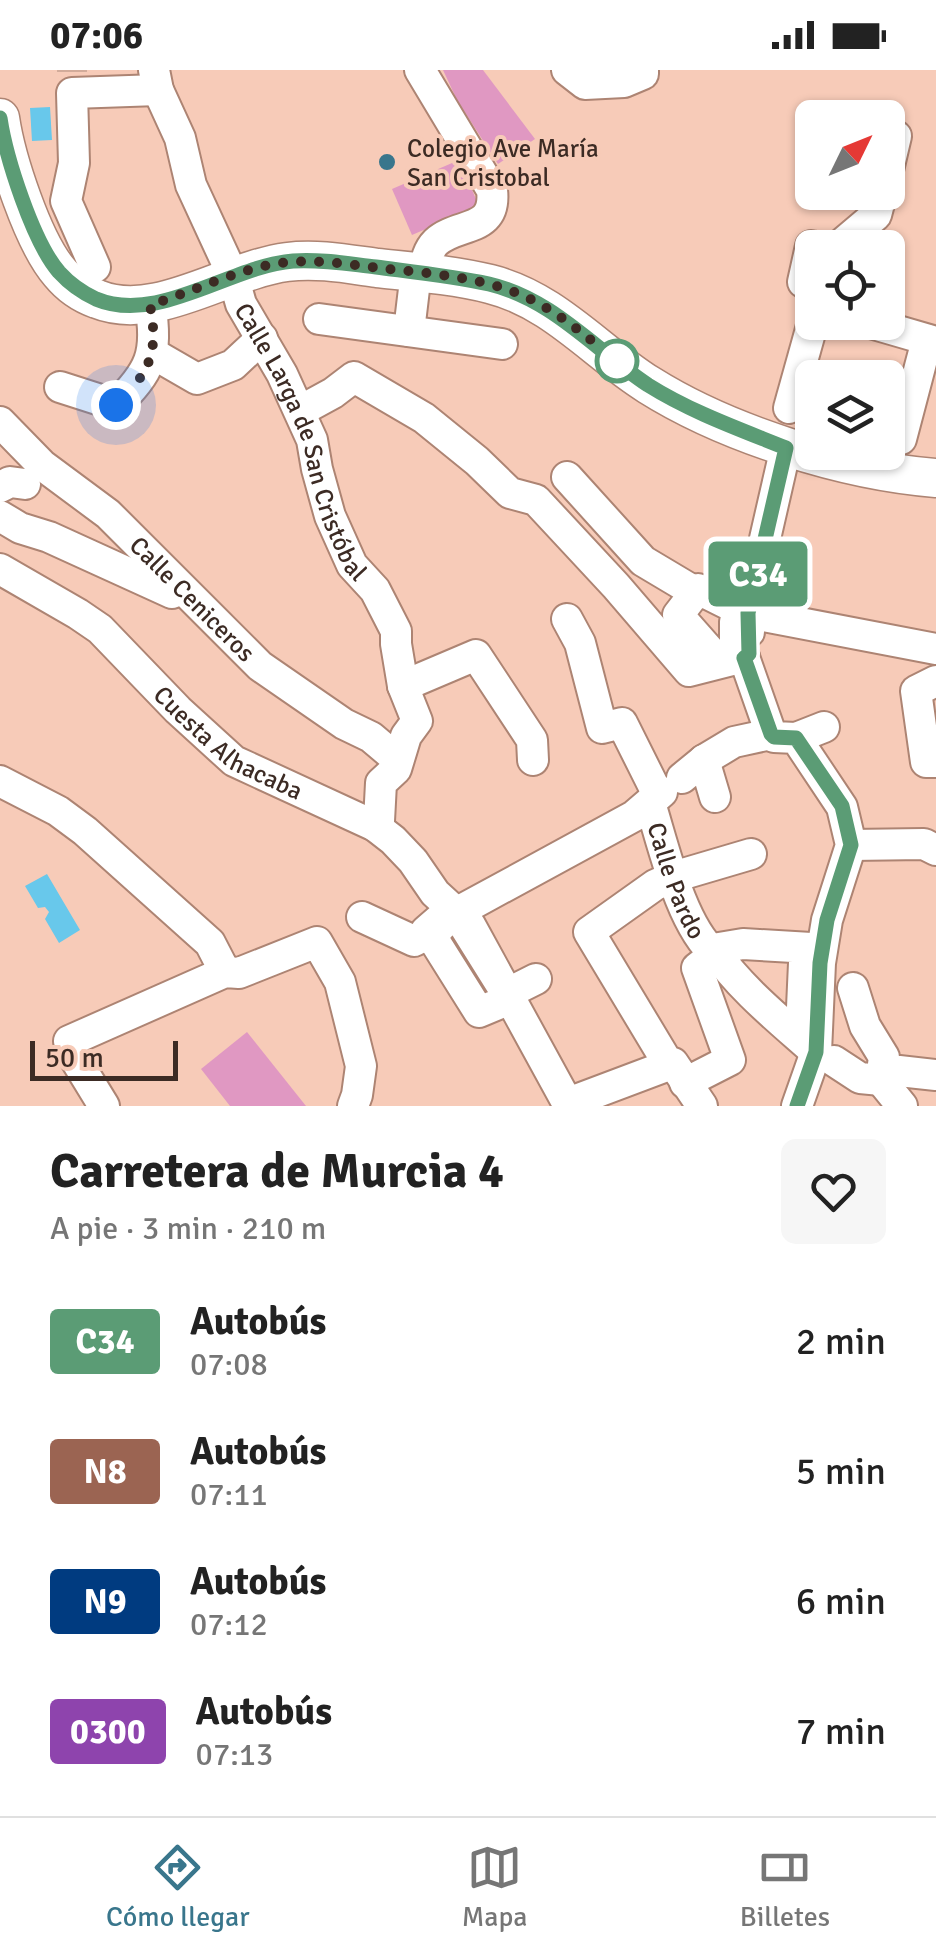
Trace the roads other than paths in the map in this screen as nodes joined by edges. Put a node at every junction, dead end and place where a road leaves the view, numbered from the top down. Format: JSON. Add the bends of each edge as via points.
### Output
{"nodes":[{"id":1,"x":420,"y":70,"type":"edge"},
{"id":2,"x":568,"y":70,"type":"edge"},
{"id":3,"x":644,"y":70,"type":"edge"},
{"id":4,"x":156,"y":80,"type":"edge"},
{"id":5,"x":0,"y":118,"type":"edge"},
{"id":6,"x":877,"y":210,"type":"edge"},
{"id":7,"x":858,"y":230,"type":"edge"},
{"id":8,"x":95,"y":267,"type":"dead end"},
{"id":9,"x":233,"y":276,"type":"junction"},
{"id":10,"x":418,"y":277,"type":"junction"},
{"id":11,"x":150,"y":305,"type":"junction"},
{"id":12,"x":905,"y":312,"type":"edge"},
{"id":13,"x":319,"y":319,"type":"dead end"},
{"id":14,"x":408,"y":331,"type":"junction"},
{"id":15,"x":262,"y":338,"type":"junction"},
{"id":16,"x":808,"y":340,"type":"edge"},
{"id":17,"x":926,"y":340,"type":"edge"},
{"id":18,"x":502,"y":344,"type":"dead end"},
{"id":19,"x":152,"y":353,"type":"junction"},
{"id":20,"x":60,"y":387,"type":"dead end"},
{"id":21,"x":789,"y":408,"type":"dead end"},
{"id":22,"x":300,"y":411,"type":"junction"},
{"id":23,"x":0,"y":422,"type":"edge"},
{"id":24,"x":905,"y":423,"type":"edge"},
{"id":25,"x":786,"y":448,"type":"junction"},
{"id":26,"x":567,"y":477,"type":"dead end"},
{"id":27,"x":936,"y":478,"type":"edge"},
{"id":28,"x":0,"y":516,"type":"edge"},
{"id":29,"x":0,"y":569,"type":"edge"},
{"id":30,"x":182,"y":588,"type":"junction"},
{"id":31,"x":695,"y":592,"type":"dead end"},
{"id":32,"x":748,"y":613,"type":"junction"},
{"id":33,"x":567,"y":619,"type":"dead end"},
{"id":34,"x":936,"y":648,"type":"edge"},
{"id":35,"x":744,"y":658,"type":"junction"},
{"id":36,"x":936,"y":680,"type":"edge"},
{"id":37,"x":404,"y":686,"type":"junction"},
{"id":38,"x":824,"y":727,"type":"dead end"},
{"id":39,"x":783,"y":736,"type":"junction"},
{"id":40,"x":529,"y":760,"type":"dead end"},
{"id":41,"x":936,"y":762,"type":"edge"},
{"id":42,"x":389,"y":771,"type":"junction"},
{"id":43,"x":0,"y":781,"type":"edge"},
{"id":44,"x":671,"y":786,"type":"junction"},
{"id":45,"x":715,"y":797,"type":"dead end"},
{"id":46,"x":385,"y":820,"type":"junction"},
{"id":47,"x":851,"y":845,"type":"junction"},
{"id":48,"x":936,"y":850,"type":"edge"},
{"id":49,"x":751,"y":854,"type":"dead end"},
{"id":50,"x":674,"y":877,"type":"junction"},
{"id":51,"x":459,"y":912,"type":"junction"},
{"id":52,"x":362,"y":917,"type":"dead end"},
{"id":53,"x":429,"y":935,"type":"junction"},
{"id":54,"x":226,"y":972,"type":"junction"},
{"id":55,"x":853,"y":988,"type":"dead end"},
{"id":56,"x":865,"y":1069,"type":"junction"},
{"id":57,"x":930,"y":1075,"type":"edge"},
{"id":58,"x":685,"y":1085,"type":"edge"},
{"id":59,"x":568,"y":1105,"type":"edge"},
{"id":60,"x":104,"y":1106,"type":"edge"},
{"id":61,"x":352,"y":1106,"type":"edge"},
{"id":62,"x":798,"y":1106,"type":"edge"},
{"id":63,"x":902,"y":1106,"type":"edge"}],
"edges":[{"from":1,"to":10,"type":"street","via":[[493,202],[482,221],[434,244]]},
{"from":2,"to":3,"type":"street","via":[[585,84],[624,82]]},
{"from":4,"to":8,"type":"street","via":[[72,93],[75,146],[66,201]]},
{"from":4,"to":9,"type":"street","name":"Calle Larga de San Cristóbal","via":[[191,185]]},
{"from":5,"to":11,"type":"main road","via":[[13,172],[59,272],[98,300]]},
{"from":6,"to":7,"type":"street"},
{"from":9,"to":10,"type":"main road","via":[[310,261]]},
{"from":9,"to":11,"type":"main road"},
{"from":9,"to":15,"type":"street","name":"Calle Larga de San Cristóbal"},
{"from":10,"to":14,"type":"street"},
{"from":10,"to":25,"type":"main road","via":[[490,284],[536,302],[669,397]]},
{"from":11,"to":19,"type":"street"},
{"from":12,"to":17,"type":"street","via":[[920,316]]},
{"from":13,"to":14,"type":"street"},
{"from":14,"to":18,"type":"street"},
{"from":15,"to":19,"type":"street","via":[[233,365],[196,379]]},
{"from":15,"to":22,"type":"street","name":"Calle Larga de San Cristóbal"},
{"from":16,"to":21,"type":"street"},
{"from":17,"to":24,"type":"street"},
{"from":19,"to":20,"type":"street","via":[[142,377],[116,405]]},
{"from":22,"to":35,"type":"street","via":[[354,377],[424,418],[510,493],[536,500],[689,671]]},
{"from":22,"to":37,"type":"street","name":"Calle Larga de San Cristóbal","via":[[330,516],[352,565],[375,590],[396,631]]},
{"from":23,"to":30,"type":"street","name":"Calle Ceniceros"},
{"from":25,"to":27,"type":"main road"},
{"from":25,"to":32,"type":"street"},
{"from":26,"to":31,"type":"street","via":[[643,561]]},
{"from":28,"to":30,"type":"street","via":[[172,593]]},
{"from":29,"to":46,"type":"street","name":"Cuesta Alhacaba","via":[[100,629],[234,762]]},
{"from":30,"to":42,"type":"street","name":"Calle Ceniceros","via":[[260,666],[372,737]]},
{"from":32,"to":34,"type":"street"},
{"from":32,"to":35,"type":"street","via":[[739,621]]},
{"from":33,"to":44,"type":"street","via":[[580,643],[602,728],[622,723]]},
{"from":35,"to":39,"type":"street"},
{"from":36,"to":41,"type":"street","via":[[916,690],[926,762]]},
{"from":37,"to":40,"type":"street","via":[[476,655],[532,740]]},
{"from":37,"to":42,"type":"street","name":"Calle Larga de San Cristóbal","via":[[417,720]]},
{"from":38,"to":39,"type":"street"},
{"from":39,"to":44,"type":"street","via":[[734,742]]},
{"from":39,"to":47,"type":"street","via":[[842,806]]},
{"from":42,"to":46,"type":"street","name":"Calle Larga de San Cristóbal"},
{"from":43,"to":54,"type":"street","via":[[85,832],[210,943]]},
{"from":44,"to":45,"type":"street"},
{"from":44,"to":50,"type":"street","name":"Calle Pardo"},
{"from":44,"to":51,"type":"street","via":[[634,816]]},
{"from":46,"to":51,"type":"street","name":"Cuesta Alhacaba","via":[[435,894]]},
{"from":47,"to":48,"type":"street","via":[[924,844]]},
{"from":47,"to":62,"type":"street","via":[[827,920],[816,1052]]},
{"from":49,"to":50,"type":"street"},
{"from":50,"to":58,"type":"street","name":"Calle Pardo","via":[[686,911],[715,954],[697,968],[730,1060]]},
{"from":50,"to":58,"type":"street","via":[[590,932]]},
{"from":51,"to":53,"type":"street","via":[[449,911]]},
{"from":51,"to":53,"type":"street","via":[[510,999],[479,1012]]},
{"from":51,"to":59,"type":"street"},
{"from":52,"to":53,"type":"street","via":[[414,941]]},
{"from":54,"to":60,"type":"street","via":[[69,1040]]},
{"from":54,"to":61,"type":"street","via":[[239,973],[317,942],[340,982],[361,1066]]},
{"from":55,"to":56,"type":"street","via":[[865,1026]]},
{"from":56,"to":57,"type":"street"},
{"from":56,"to":63,"type":"street"},
{"from":58,"to":59,"type":"street","via":[[622,1083]]}]}
